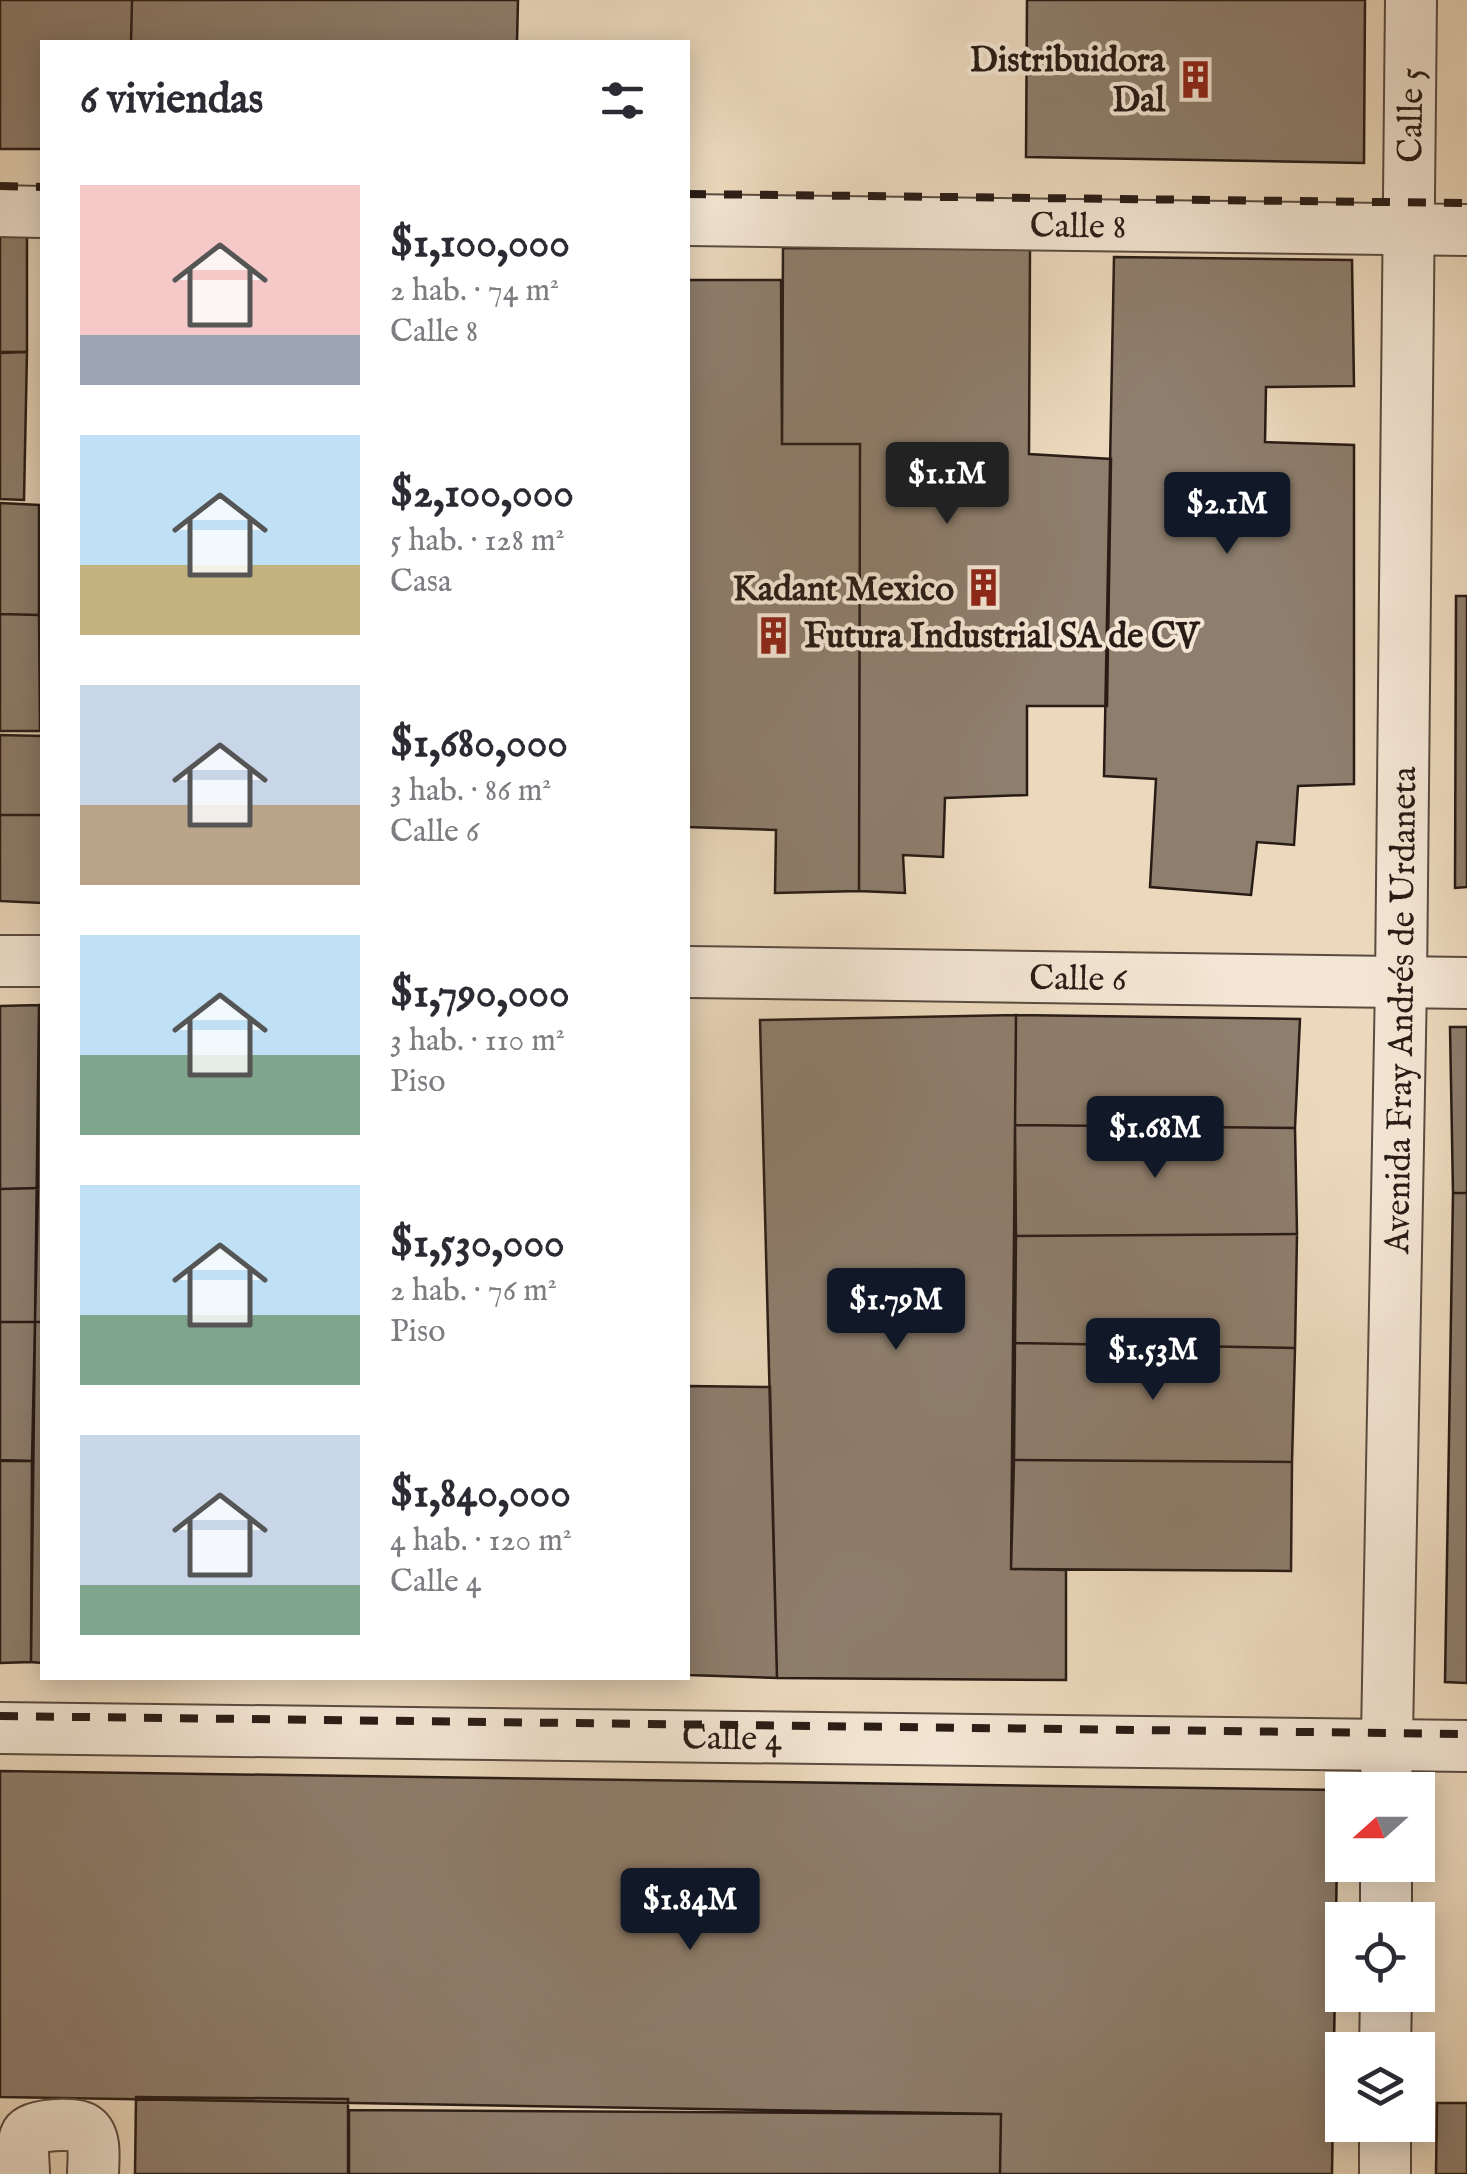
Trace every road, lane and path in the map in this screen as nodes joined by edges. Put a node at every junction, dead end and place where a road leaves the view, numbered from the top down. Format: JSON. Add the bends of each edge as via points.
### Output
{"nodes":[{"id":1,"x":1412,"y":0,"type":"edge"},
{"id":2,"x":0,"y":212,"type":"edge"},
{"id":3,"x":40,"y":212,"type":"edge"},
{"id":4,"x":690,"y":220,"type":"edge"},
{"id":5,"x":1409,"y":230,"type":"junction"},
{"id":6,"x":1467,"y":230,"type":"edge"},
{"id":7,"x":0,"y":960,"type":"edge"},
{"id":8,"x":40,"y":961,"type":"edge"},
{"id":9,"x":690,"y":972,"type":"edge"},
{"id":10,"x":1401,"y":983,"type":"junction"},
{"id":11,"x":1467,"y":984,"type":"edge"},
{"id":12,"x":0,"y":1728,"type":"edge"},
{"id":13,"x":1467,"y":1746,"type":"edge"},
{"id":14,"x":1386,"y":1768,"type":"edge"},
{"id":15,"x":1385,"y":2142,"type":"edge"},
{"id":16,"x":24,"y":2174,"type":"edge"},
{"id":17,"x":93,"y":2174,"type":"edge"},
{"id":18,"x":1385,"y":2174,"type":"edge"}],
"edges":[{"from":1,"to":5,"type":"street","name":"Calle 5"},
{"from":2,"to":3,"type":"street"},
{"from":4,"to":5,"type":"street","name":"Calle 8"},
{"from":5,"to":6,"type":"street","name":"Calle 8"},
{"from":5,"to":10,"type":"street","name":"Avenida Fray Andrés de Urdaneta"},
{"from":7,"to":8,"type":"street"},
{"from":9,"to":10,"type":"street","name":"Calle 6"},
{"from":10,"to":11,"type":"street","name":"Calle 6"},
{"from":10,"to":14,"type":"street","name":"Avenida Fray Andrés de Urdaneta"},
{"from":12,"to":14,"type":"street","name":"Calle 4"},
{"from":13,"to":14,"type":"street","name":"Calle 4"},
{"from":15,"to":18,"type":"street"},
{"from":16,"to":17,"type":"street","via":[[28,2130],[78,2126],[91,2137]]}]}
